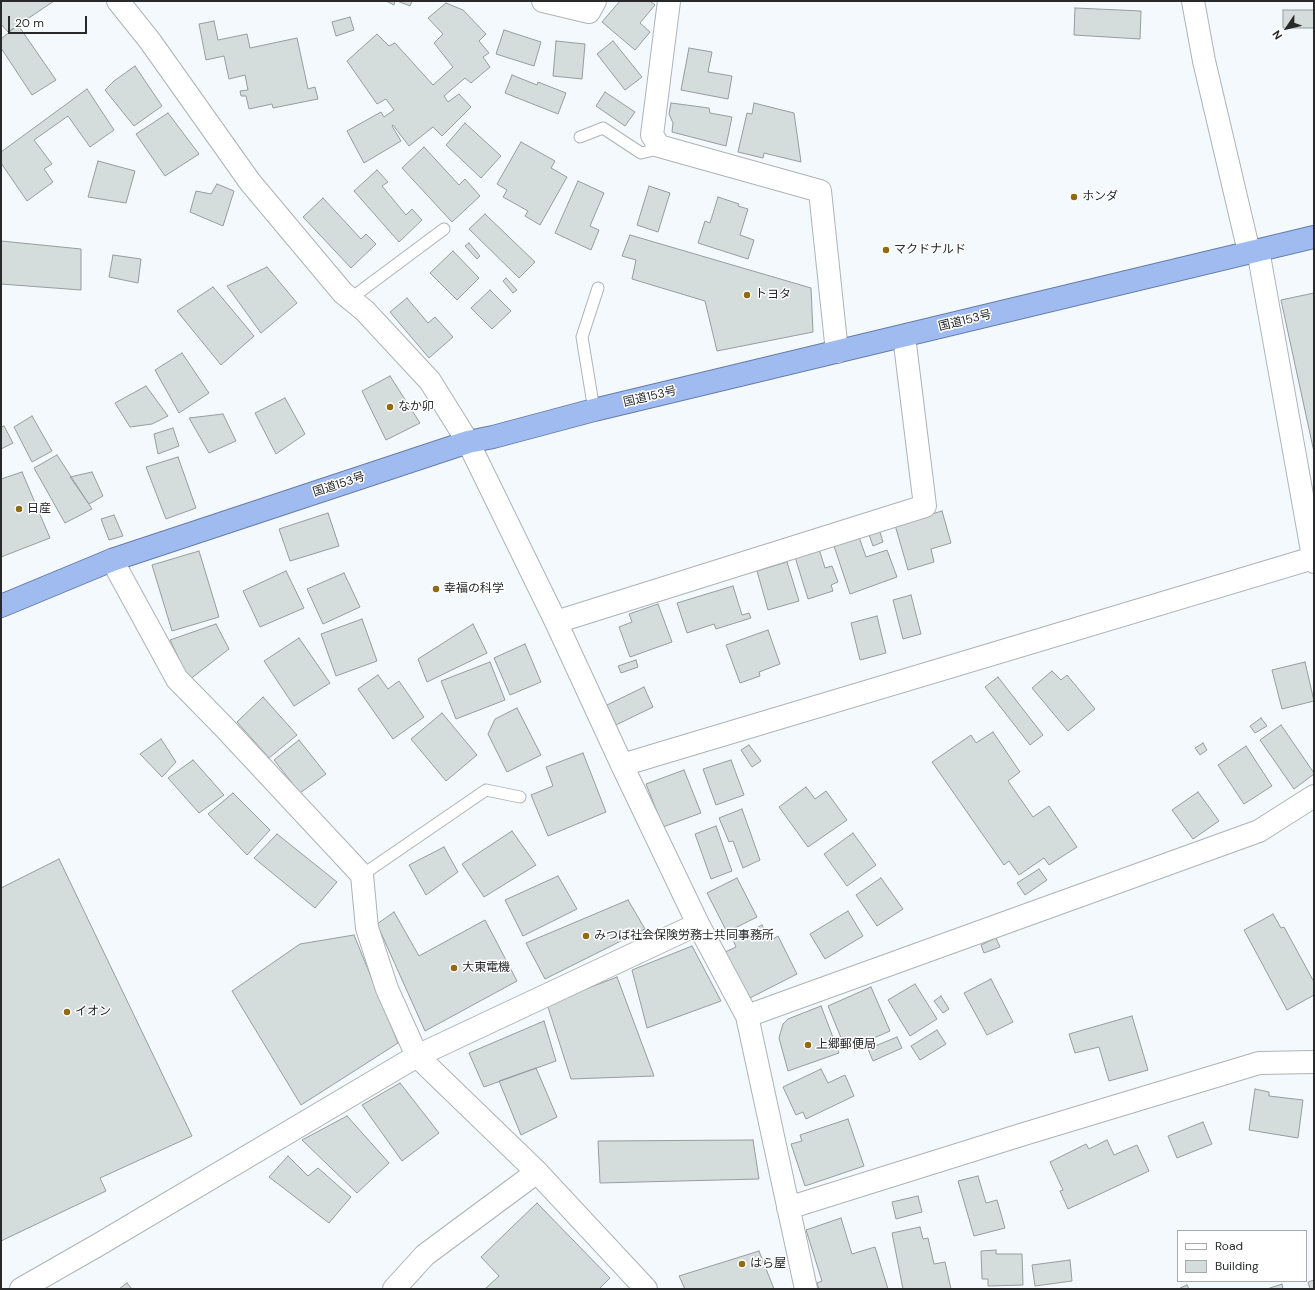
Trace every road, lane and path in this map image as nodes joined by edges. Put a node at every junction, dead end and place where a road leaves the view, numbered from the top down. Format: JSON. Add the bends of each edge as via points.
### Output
{"nodes":[{"id":1,"x":118,"y":1,"type":"edge"},
{"id":2,"x":543,"y":1,"type":"edge"},
{"id":3,"x":595,"y":1,"type":"edge"},
{"id":4,"x":669,"y":1,"type":"edge"},
{"id":5,"x":1193,"y":1,"type":"edge"},
{"id":6,"x":580,"y":137,"type":"dead end"},
{"id":7,"x":659,"y":146,"type":"junction"},
{"id":8,"x":444,"y":229,"type":"dead end"},
{"id":9,"x":1314,"y":237,"type":"edge"},
{"id":10,"x":1253,"y":251,"type":"junction"},
{"id":11,"x":598,"y":288,"type":"dead end"},
{"id":12,"x":350,"y":299,"type":"junction"},
{"id":13,"x":904,"y":336,"type":"junction"},
{"id":14,"x":837,"y":352,"type":"junction"},
{"id":15,"x":594,"y":410,"type":"junction"},
{"id":16,"x":468,"y":442,"type":"junction"},
{"id":17,"x":112,"y":560,"type":"junction"},
{"id":18,"x":1314,"y":560,"type":"edge"},
{"id":19,"x":1,"y":606,"type":"edge"},
{"id":20,"x":556,"y":622,"type":"junction"},
{"id":21,"x":622,"y":765,"type":"junction"},
{"id":22,"x":1314,"y":796,"type":"edge"},
{"id":23,"x":520,"y":797,"type":"dead end"},
{"id":24,"x":362,"y":876,"type":"junction"},
{"id":25,"x":698,"y":924,"type":"junction"},
{"id":26,"x":747,"y":1016,"type":"junction"},
{"id":27,"x":417,"y":1056,"type":"junction"},
{"id":28,"x":1314,"y":1062,"type":"edge"},
{"id":29,"x":537,"y":1172,"type":"junction"},
{"id":30,"x":788,"y":1208,"type":"junction"},
{"id":31,"x":21,"y":1289,"type":"edge"},
{"id":32,"x":394,"y":1289,"type":"edge"},
{"id":33,"x":646,"y":1289,"type":"edge"},
{"id":34,"x":806,"y":1289,"type":"edge"}],
"edges":[{"from":1,"to":12,"type":"street","via":[[248,178]]},
{"from":2,"to":3,"type":"street","via":[[589,12]]},
{"from":4,"to":7,"type":"street","via":[[652,135]]},
{"from":5,"to":10,"type":"street","via":[[1204,60]]},
{"from":6,"to":7,"type":"lane","via":[[603,128],[641,153]]},
{"from":7,"to":14,"type":"street","via":[[820,191]]},
{"from":8,"to":12,"type":"lane"},
{"from":9,"to":10,"type":"highway","name":"国道153号"},
{"from":10,"to":13,"type":"highway","name":"国道153号"},
{"from":10,"to":18,"type":"street"},
{"from":11,"to":15,"type":"lane","via":[[582,337]]},
{"from":12,"to":16,"type":"street","via":[[365,311],[430,380]]},
{"from":13,"to":14,"type":"highway","name":"国道153号"},
{"from":13,"to":20,"type":"street","via":[[925,506]]},
{"from":14,"to":15,"type":"highway","name":"国道153号"},
{"from":15,"to":16,"type":"highway","name":"国道153号"},
{"from":16,"to":17,"type":"highway","name":"国道153号"},
{"from":16,"to":20,"type":"street"},
{"from":17,"to":19,"type":"highway","name":"国道153号"},
{"from":17,"to":24,"type":"street","via":[[176,680]]},
{"from":18,"to":21,"type":"street"},
{"from":20,"to":21,"type":"street"},
{"from":21,"to":25,"type":"street"},
{"from":22,"to":26,"type":"street","via":[[1259,831]]},
{"from":23,"to":24,"type":"lane","via":[[486,790]]},
{"from":24,"to":27,"type":"street","via":[[367,928],[387,989]]},
{"from":25,"to":26,"type":"street"},
{"from":25,"to":27,"type":"street"},
{"from":26,"to":30,"type":"street"},
{"from":27,"to":29,"type":"street"},
{"from":27,"to":31,"type":"street"},
{"from":28,"to":30,"type":"street","via":[[1259,1063]]},
{"from":29,"to":32,"type":"street","via":[[425,1255]]},
{"from":29,"to":33,"type":"street"},
{"from":30,"to":34,"type":"street"}]}
